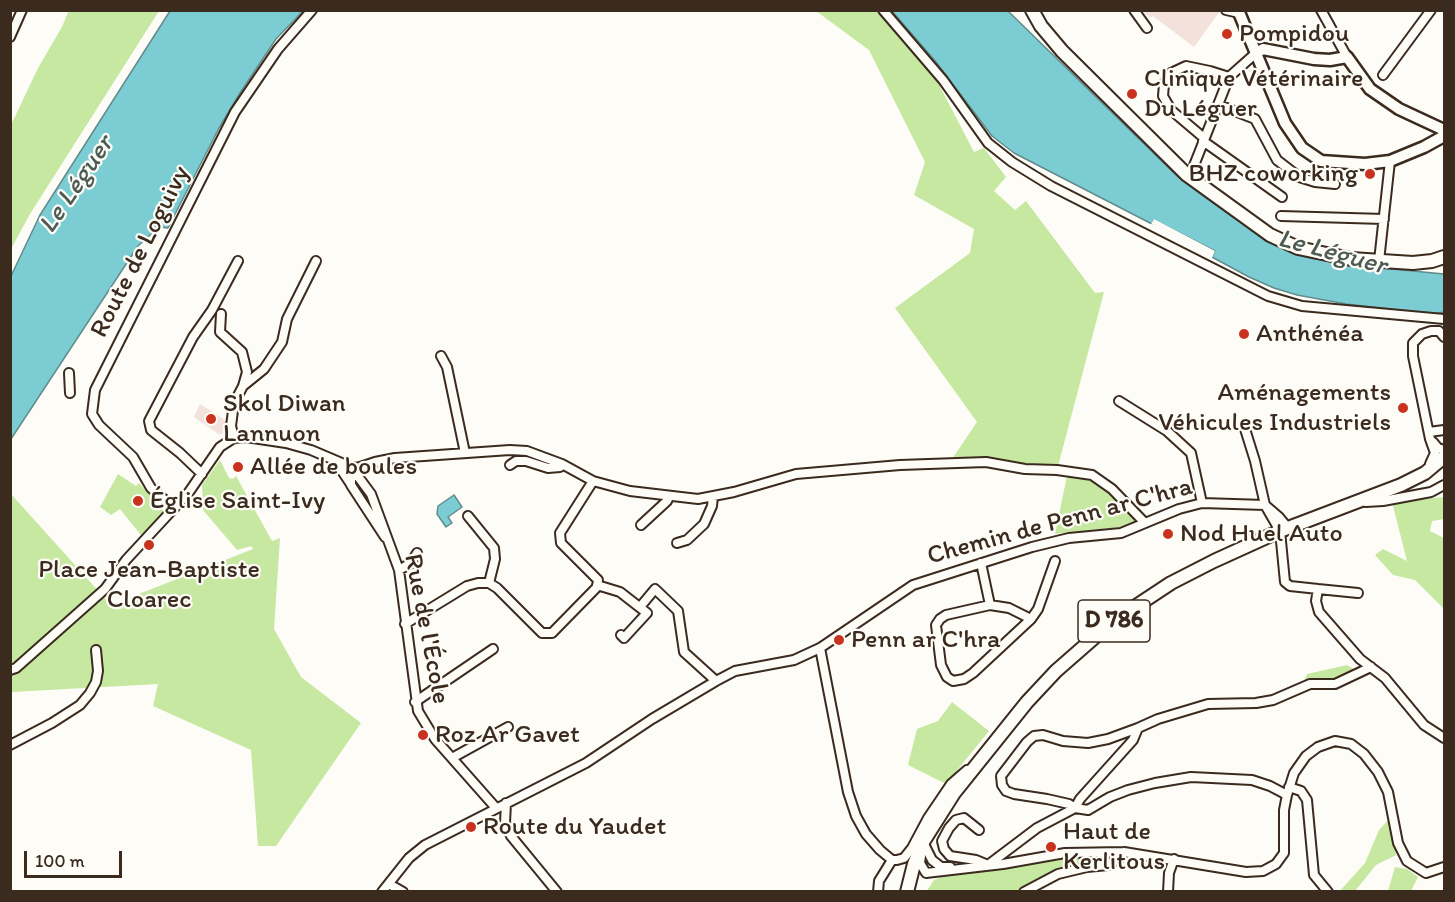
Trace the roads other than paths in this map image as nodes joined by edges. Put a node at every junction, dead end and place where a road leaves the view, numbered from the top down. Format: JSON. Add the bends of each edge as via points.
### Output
{"nodes":[{"id":1,"x":22,"y":10,"type":"edge"},
{"id":2,"x":312,"y":10,"type":"edge"},
{"id":3,"x":883,"y":10,"type":"edge"},
{"id":4,"x":1134,"y":10,"type":"edge"},
{"id":5,"x":1226,"y":10,"type":"edge"},
{"id":6,"x":1320,"y":10,"type":"edge"},
{"id":7,"x":1431,"y":10,"type":"edge"},
{"id":8,"x":1033,"y":11,"type":"edge"},
{"id":9,"x":1239,"y":12,"type":"edge"},
{"id":10,"x":1147,"y":28,"type":"dead end"},
{"id":11,"x":10,"y":37,"type":"edge"},
{"id":12,"x":1256,"y":53,"type":"junction"},
{"id":13,"x":1347,"y":57,"type":"junction"},
{"id":14,"x":1383,"y":75,"type":"dead end"},
{"id":15,"x":1229,"y":77,"type":"junction"},
{"id":16,"x":1219,"y":105,"type":"junction"},
{"id":17,"x":1444,"y":130,"type":"edge"},
{"id":18,"x":1444,"y":136,"type":"edge"},
{"id":19,"x":1203,"y":139,"type":"junction"},
{"id":20,"x":1390,"y":161,"type":"junction"},
{"id":21,"x":1187,"y":175,"type":"junction"},
{"id":22,"x":1335,"y":184,"type":"dead end"},
{"id":23,"x":1282,"y":196,"type":"dead end"},
{"id":24,"x":1281,"y":216,"type":"dead end"},
{"id":25,"x":1384,"y":219,"type":"junction"},
{"id":26,"x":1444,"y":257,"type":"edge"},
{"id":27,"x":238,"y":261,"type":"dead end"},
{"id":28,"x":316,"y":261,"type":"dead end"},
{"id":29,"x":1378,"y":261,"type":"junction"},
{"id":30,"x":221,"y":314,"type":"dead end"},
{"id":31,"x":1444,"y":319,"type":"edge"},
{"id":32,"x":1442,"y":334,"type":"edge"},
{"id":33,"x":441,"y":356,"type":"dead end"},
{"id":34,"x":69,"y":373,"type":"dead end"},
{"id":35,"x":243,"y":386,"type":"junction"},
{"id":36,"x":70,"y":393,"type":"dead end"},
{"id":37,"x":1119,"y":401,"type":"dead end"},
{"id":38,"x":1245,"y":429,"type":"dead end"},
{"id":39,"x":1444,"y":430,"type":"edge"},
{"id":40,"x":1429,"y":436,"type":"junction"},
{"id":41,"x":234,"y":438,"type":"junction"},
{"id":42,"x":311,"y":450,"type":"junction"},
{"id":43,"x":1444,"y":450,"type":"edge"},
{"id":44,"x":465,"y":453,"type":"junction"},
{"id":45,"x":1444,"y":458,"type":"edge"},
{"id":46,"x":562,"y":464,"type":"junction"},
{"id":47,"x":510,"y":465,"type":"dead end"},
{"id":48,"x":351,"y":467,"type":"junction"},
{"id":49,"x":1425,"y":473,"type":"junction"},
{"id":50,"x":201,"y":474,"type":"junction"},
{"id":51,"x":593,"y":481,"type":"junction"},
{"id":52,"x":1444,"y":484,"type":"edge"},
{"id":53,"x":351,"y":485,"type":"junction"},
{"id":54,"x":669,"y":496,"type":"junction"},
{"id":55,"x":713,"y":496,"type":"junction"},
{"id":56,"x":1356,"y":502,"type":"junction"},
{"id":57,"x":1202,"y":503,"type":"junction"},
{"id":58,"x":1265,"y":505,"type":"junction"},
{"id":59,"x":174,"y":508,"type":"junction"},
{"id":60,"x":468,"y":516,"type":"dead end"},
{"id":61,"x":1145,"y":523,"type":"junction"},
{"id":62,"x":640,"y":525,"type":"dead end"},
{"id":63,"x":1284,"y":530,"type":"junction"},
{"id":64,"x":387,"y":540,"type":"junction"},
{"id":65,"x":678,"y":543,"type":"dead end"},
{"id":66,"x":417,"y":553,"type":"dead end"},
{"id":67,"x":1055,"y":561,"type":"dead end"},
{"id":68,"x":981,"y":563,"type":"junction"},
{"id":69,"x":399,"y":570,"type":"junction"},
{"id":70,"x":598,"y":582,"type":"junction"},
{"id":71,"x":489,"y":583,"type":"junction"},
{"id":72,"x":1318,"y":589,"type":"junction"},
{"id":73,"x":1358,"y":593,"type":"dead end"},
{"id":74,"x":990,"y":605,"type":"junction"},
{"id":75,"x":640,"y":607,"type":"junction"},
{"id":76,"x":1032,"y":619,"type":"junction"},
{"id":77,"x":405,"y":624,"type":"junction"},
{"id":78,"x":621,"y":635,"type":"dead end"},
{"id":79,"x":820,"y":648,"type":"junction"},
{"id":80,"x":493,"y":649,"type":"dead end"},
{"id":81,"x":96,"y":650,"type":"dead end"},
{"id":82,"x":1371,"y":667,"type":"junction"},
{"id":83,"x":10,"y":670,"type":"edge"},
{"id":84,"x":716,"y":681,"type":"junction"},
{"id":85,"x":416,"y":702,"type":"junction"},
{"id":86,"x":508,"y":728,"type":"dead end"},
{"id":87,"x":1138,"y":728,"type":"junction"},
{"id":88,"x":1444,"y":738,"type":"edge"},
{"id":89,"x":10,"y":745,"type":"edge"},
{"id":90,"x":982,"y":757,"type":"junction"},
{"id":91,"x":452,"y":758,"type":"junction"},
{"id":92,"x":1288,"y":791,"type":"junction"},
{"id":93,"x":506,"y":803,"type":"junction"},
{"id":94,"x":496,"y":808,"type":"junction"},
{"id":95,"x":1075,"y":808,"type":"junction"},
{"id":96,"x":979,"y":830,"type":"dead end"},
{"id":97,"x":923,"y":842,"type":"junction"},
{"id":98,"x":1124,"y":852,"type":"junction"},
{"id":99,"x":1174,"y":859,"type":"junction"},
{"id":100,"x":892,"y":860,"type":"junction"},
{"id":101,"x":988,"y":865,"type":"junction"},
{"id":102,"x":1444,"y":867,"type":"edge"},
{"id":103,"x":963,"y":868,"type":"junction"},
{"id":104,"x":926,"y":873,"type":"junction"},
{"id":105,"x":389,"y":884,"type":"junction"},
{"id":106,"x":908,"y":886,"type":"edge"},
{"id":107,"x":382,"y":891,"type":"edge"},
{"id":108,"x":403,"y":891,"type":"edge"},
{"id":109,"x":557,"y":891,"type":"edge"},
{"id":110,"x":878,"y":891,"type":"edge"},
{"id":111,"x":1024,"y":891,"type":"edge"},
{"id":112,"x":1168,"y":891,"type":"edge"},
{"id":113,"x":1328,"y":891,"type":"edge"}],
"edges":[{"from":1,"to":11,"type":"street"},
{"from":2,"to":59,"type":"street","name":"Route de Loguivy","via":[[278,49],[235,112],[94,390],[92,414],[99,425],[133,457],[151,488]]},
{"from":3,"to":31,"type":"street","via":[[943,80],[988,143],[1051,186],[1268,296],[1302,306]]},
{"from":4,"to":10,"type":"street"},
{"from":5,"to":9,"type":"street"},
{"from":6,"to":13,"type":"street"},
{"from":7,"to":14,"type":"street"},
{"from":8,"to":21,"type":"main road","via":[[1062,51]]},
{"from":9,"to":12,"type":"main road"},
{"from":12,"to":13,"type":"main road","via":[[1263,49],[1314,59]]},
{"from":12,"to":15,"type":"street"},
{"from":12,"to":20,"type":"main road","via":[[1285,123],[1302,148],[1321,161],[1333,163]]},
{"from":13,"to":17,"type":"main road","via":[[1370,89],[1399,109]]},
{"from":15,"to":16,"type":"street"},
{"from":15,"to":19,"type":"street","via":[[1186,66],[1171,73],[1164,84],[1163,96],[1171,110]]},
{"from":16,"to":19,"type":"street"},
{"from":16,"to":22,"type":"street","via":[[1255,118],[1277,160],[1299,177]]},
{"from":18,"to":20,"type":"main road"},
{"from":19,"to":21,"type":"street"},
{"from":19,"to":23,"type":"street"},
{"from":20,"to":25,"type":"street"},
{"from":21,"to":29,"type":"main road","via":[[1288,244],[1351,259]]},
{"from":24,"to":25,"type":"street"},
{"from":25,"to":29,"type":"street"},
{"from":26,"to":29,"type":"main road","via":[[1413,263]]},
{"from":27,"to":50,"type":"street","via":[[149,421],[151,430]]},
{"from":28,"to":35,"type":"street","via":[[287,319],[282,342],[264,369]]},
{"from":30,"to":35,"type":"street","via":[[220,332],[242,352],[247,372]]},
{"from":32,"to":40,"type":"street","via":[[1422,334],[1413,343]]},
{"from":33,"to":44,"type":"street","via":[[447,367]]},
{"from":34,"to":36,"type":"street"},
{"from":35,"to":41,"type":"street","via":[[234,403]]},
{"from":37,"to":57,"type":"street","via":[[1167,431],[1191,453]]},
{"from":38,"to":58,"type":"street"},
{"from":39,"to":40,"type":"street"},
{"from":40,"to":43,"type":"street"},
{"from":40,"to":49,"type":"street","via":[[1435,453]]},
{"from":41,"to":42,"type":"street","via":[[286,442]]},
{"from":41,"to":50,"type":"street","via":[[220,447]]},
{"from":42,"to":48,"type":"street"},
{"from":42,"to":53,"type":"street","name":"Rue de l'École","via":[[338,466]]},
{"from":44,"to":46,"type":"street","via":[[527,451]]},
{"from":44,"to":48,"type":"street","via":[[395,458]]},
{"from":45,"to":49,"type":"main road","number":"D 786"},
{"from":46,"to":47,"type":"street","via":[[548,468],[516,460]]},
{"from":46,"to":51,"type":"street"},
{"from":48,"to":53,"type":"street"},
{"from":48,"to":64,"type":"street","name":"Rue de l'École","via":[[371,495]]},
{"from":49,"to":56,"type":"main road","number":"D 786"},
{"from":50,"to":59,"type":"street"},
{"from":51,"to":54,"type":"street"},
{"from":51,"to":70,"type":"street","via":[[560,533],[561,543]]},
{"from":52,"to":56,"type":"street","via":[[1431,492]]},
{"from":53,"to":64,"type":"street","name":"Rue de l'École"},
{"from":54,"to":55,"type":"street"},
{"from":54,"to":62,"type":"street"},
{"from":55,"to":61,"type":"street","via":[[796,474],[987,462],[1092,475],[1112,489]]},
{"from":55,"to":65,"type":"street","via":[[704,524]]},
{"from":56,"to":63,"type":"main road","number":"D 786"},
{"from":57,"to":58,"type":"street","name":"Chemin de Penn ar C'hra"},
{"from":57,"to":61,"type":"street","name":"Chemin de Penn ar C'hra"},
{"from":58,"to":63,"type":"street"},
{"from":59,"to":83,"type":"street","via":[[105,589]]},
{"from":60,"to":71,"type":"street","via":[[494,548]]},
{"from":61,"to":68,"type":"street","name":"Chemin de Penn ar C'hra","via":[[1121,532],[1032,547]]},
{"from":63,"to":72,"type":"street","via":[[1285,582]]},
{"from":63,"to":90,"type":"main road","number":"D 786","via":[[1180,579],[1112,622],[1056,671]]},
{"from":64,"to":69,"type":"street","name":"Rue de l'École"},
{"from":66,"to":69,"type":"street","via":[[411,563]]},
{"from":67,"to":76,"type":"street"},
{"from":68,"to":74,"type":"street"},
{"from":68,"to":79,"type":"street","name":"Chemin de Penn ar C'hra","via":[[913,585]]},
{"from":69,"to":77,"type":"street","name":"Rue de l'École"},
{"from":70,"to":71,"type":"street","via":[[552,633],[542,633]]},
{"from":70,"to":75,"type":"street"},
{"from":71,"to":77,"type":"street","via":[[467,586]]},
{"from":72,"to":73,"type":"street"},
{"from":72,"to":82,"type":"street","via":[[1319,612]]},
{"from":74,"to":76,"type":"street","via":[[1009,608]]},
{"from":74,"to":76,"type":"street","via":[[946,615],[936,625],[943,671],[953,681],[972,673]]},
{"from":75,"to":78,"type":"street","via":[[647,613],[624,638]]},
{"from":75,"to":84,"type":"street","via":[[655,589],[678,611],[684,652]]},
{"from":77,"to":85,"type":"street","name":"Rue de l'École"},
{"from":79,"to":84,"type":"street","name":"Chemin de Penn ar C'hra","via":[[794,660],[735,671]]},
{"from":79,"to":100,"type":"street","via":[[856,816],[866,834]]},
{"from":80,"to":85,"type":"street"},
{"from":81,"to":89,"type":"street","via":[[96,682],[80,705]]},
{"from":82,"to":87,"type":"street","via":[[1335,684],[1310,684],[1256,703],[1208,704]]},
{"from":82,"to":88,"type":"street","via":[[1424,725]]},
{"from":84,"to":93,"type":"street","name":"Chemin de Penn ar C'hra","via":[[586,763]]},
{"from":85,"to":91,"type":"street","name":"Rue de l'École","via":[[424,723]]},
{"from":86,"to":91,"type":"street"},
{"from":87,"to":95,"type":"street","via":[[1133,740]]},
{"from":87,"to":95,"type":"street","via":[[1088,743],[1034,736],[1001,776],[1006,791]]},
{"from":90,"to":97,"type":"main road","number":"D 786"},
{"from":90,"to":100,"type":"street","via":[[951,784],[904,858]]},
{"from":91,"to":94,"type":"street","name":"Rue de l'École"},
{"from":92,"to":95,"type":"street","via":[[1252,780],[1191,777],[1128,790],[1088,810]]},
{"from":92,"to":99,"type":"street","via":[[1284,853],[1276,864],[1263,871],[1246,872]]},
{"from":92,"to":102,"type":"street","via":[[1294,773],[1318,747],[1335,741],[1351,744],[1364,754],[1386,785],[1398,843],[1407,861],[1426,873]]},
{"from":92,"to":113,"type":"street","via":[[1300,791],[1307,800],[1314,875]]},
{"from":93,"to":94,"type":"street","name":"Chemin de Penn ar C'hra"},
{"from":93,"to":109,"type":"street","via":[[505,823],[511,836]]},
{"from":94,"to":105,"type":"street","via":[[425,845]]},
{"from":95,"to":101,"type":"street","via":[[1037,828]]},
{"from":96,"to":101,"type":"street","via":[[964,818],[956,819],[942,841],[944,849],[950,856]]},
{"from":97,"to":103,"type":"street","via":[[932,860],[941,867]]},
{"from":97,"to":104,"type":"street","via":[[920,863]]},
{"from":97,"to":106,"type":"main road","number":"D 786"},
{"from":98,"to":99,"type":"street"},
{"from":98,"to":101,"type":"street","via":[[1065,853]]},
{"from":98,"to":111,"type":"street","via":[[1108,865],[1058,874]]},
{"from":99,"to":112,"type":"street"},
{"from":100,"to":110,"type":"street","via":[[879,880]]},
{"from":101,"to":103,"type":"street"},
{"from":103,"to":104,"type":"street"},
{"from":104,"to":106,"type":"street"},
{"from":105,"to":107,"type":"street"},
{"from":105,"to":108,"type":"street"}]}
